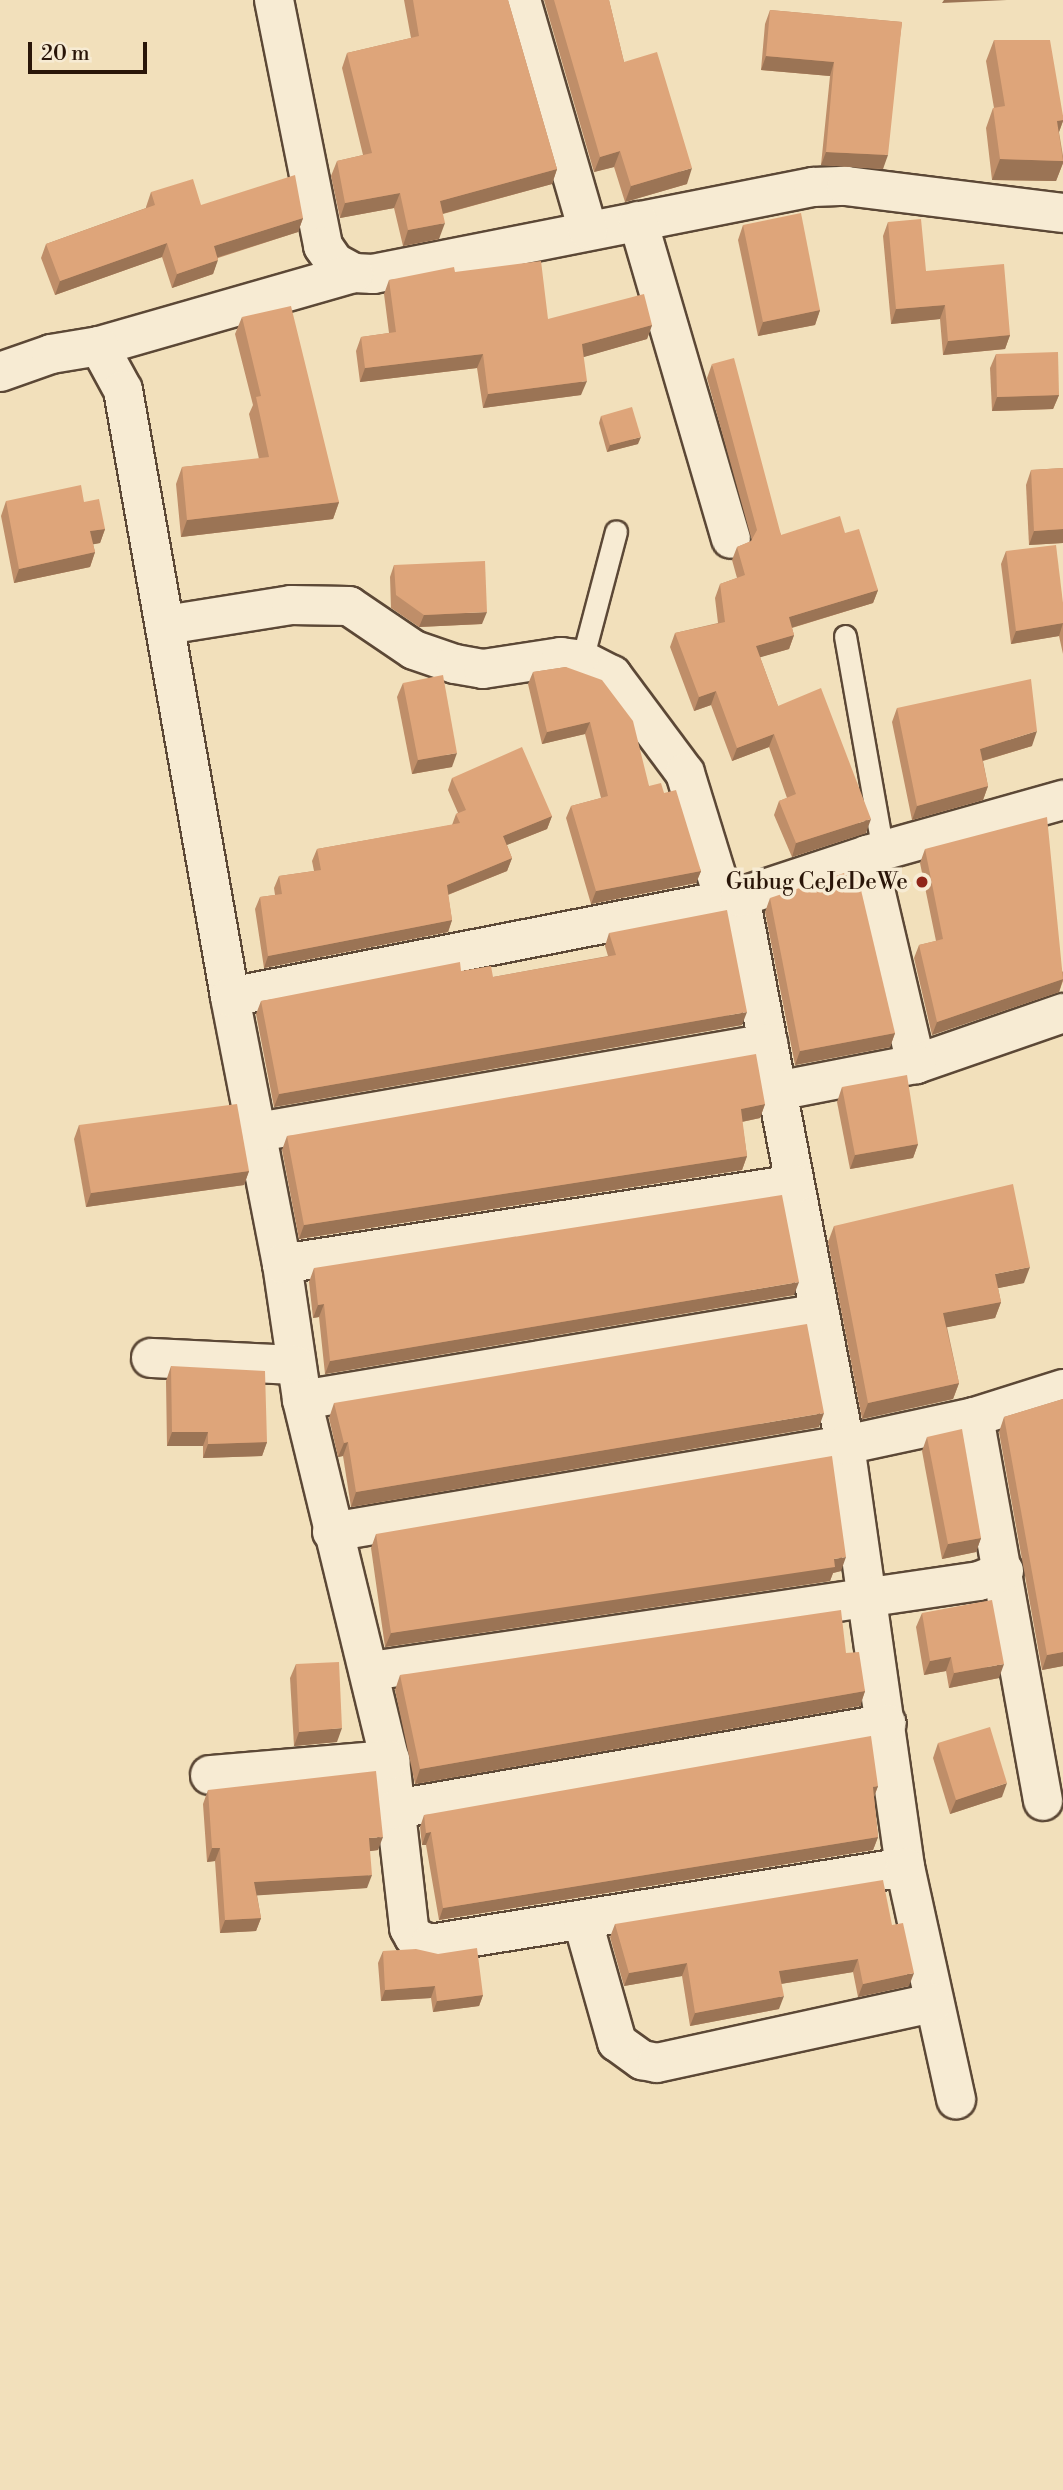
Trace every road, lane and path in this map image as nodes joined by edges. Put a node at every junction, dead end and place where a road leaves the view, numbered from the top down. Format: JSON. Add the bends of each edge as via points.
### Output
{"nodes":[{"id":1,"x":274,"y":0,"type":"edge"},
{"id":2,"x":521,"y":0,"type":"edge"},
{"id":3,"x":1063,"y":213,"type":"edge"},
{"id":4,"x":638,"y":221,"type":"junction"},
{"id":5,"x":588,"y":230,"type":"junction"},
{"id":6,"x":354,"y":273,"type":"junction"},
{"id":7,"x":99,"y":346,"type":"junction"},
{"id":8,"x":0,"y":372,"type":"edge"},
{"id":9,"x":616,"y":531,"type":"dead end"},
{"id":10,"x":731,"y":539,"type":"dead end"},
{"id":11,"x":166,"y":625,"type":"junction"},
{"id":12,"x":845,"y":636,"type":"dead end"},
{"id":13,"x":582,"y":660,"type":"junction"},
{"id":14,"x":1063,"y":800,"type":"edge"},
{"id":15,"x":875,"y":853,"type":"junction"},
{"id":16,"x":732,"y":899,"type":"junction"},
{"id":17,"x":230,"y":997,"type":"junction"},
{"id":18,"x":1063,"y":1013,"type":"edge"},
{"id":19,"x":768,"y":1043,"type":"junction"},
{"id":20,"x":916,"y":1064,"type":"junction"},
{"id":21,"x":777,"y":1091,"type":"junction"},
{"id":22,"x":258,"y":1132,"type":"junction"},
{"id":23,"x":796,"y":1184,"type":"junction"},
{"id":24,"x":282,"y":1264,"type":"junction"},
{"id":25,"x":820,"y":1312,"type":"junction"},
{"id":26,"x":151,"y":1358,"type":"dead end"},
{"id":27,"x":299,"y":1383,"type":"junction"},
{"id":28,"x":1063,"y":1389,"type":"edge"},
{"id":29,"x":974,"y":1417,"type":"junction"},
{"id":30,"x":845,"y":1445,"type":"junction"},
{"id":31,"x":332,"y":1532,"type":"junction"},
{"id":32,"x":1004,"y":1571,"type":"junction"},
{"id":33,"x":869,"y":1596,"type":"junction"},
{"id":34,"x":371,"y":1671,"type":"junction"},
{"id":35,"x":887,"y":1723,"type":"junction"},
{"id":36,"x":390,"y":1760,"type":"junction"},
{"id":37,"x":210,"y":1775,"type":"dead end"},
{"id":38,"x":1043,"y":1801,"type":"dead end"},
{"id":39,"x":396,"y":1809,"type":"junction"},
{"id":40,"x":905,"y":1867,"type":"junction"},
{"id":41,"x":583,"y":1922,"type":"junction"},
{"id":42,"x":933,"y":2003,"type":"junction"},
{"id":43,"x":956,"y":2099,"type":"dead end"}],
"edges":[{"from":1,"to":6,"type":"street","via":[[323,246],[334,262]]},
{"from":2,"to":5,"type":"street"},
{"from":3,"to":4,"type":"street","via":[[846,186],[773,191]]},
{"from":4,"to":5,"type":"street"},
{"from":4,"to":10,"type":"street"},
{"from":5,"to":6,"type":"street","via":[[373,274]]},
{"from":6,"to":7,"type":"street"},
{"from":7,"to":8,"type":"street","via":[[51,354]]},
{"from":7,"to":11,"type":"street","via":[[123,390]]},
{"from":9,"to":13,"type":"lane"},
{"from":11,"to":13,"type":"street","via":[[291,605],[349,606],[414,650],[455,664],[483,669],[561,657]]},
{"from":11,"to":17,"type":"street"},
{"from":12,"to":15,"type":"lane"},
{"from":13,"to":16,"type":"street","via":[[612,675],[685,773]]},
{"from":14,"to":15,"type":"street"},
{"from":15,"to":16,"type":"street"},
{"from":15,"to":20,"type":"street"},
{"from":16,"to":17,"type":"street"},
{"from":16,"to":19,"type":"street"},
{"from":17,"to":22,"type":"street"},
{"from":18,"to":20,"type":"street"},
{"from":19,"to":21,"type":"street"},
{"from":19,"to":22,"type":"street"},
{"from":20,"to":21,"type":"street"},
{"from":21,"to":23,"type":"street"},
{"from":22,"to":24,"type":"street"},
{"from":23,"to":24,"type":"street"},
{"from":23,"to":25,"type":"street"},
{"from":24,"to":27,"type":"street"},
{"from":25,"to":27,"type":"street"},
{"from":25,"to":30,"type":"street"},
{"from":26,"to":27,"type":"street"},
{"from":27,"to":31,"type":"street"},
{"from":28,"to":29,"type":"street"},
{"from":29,"to":30,"type":"street"},
{"from":29,"to":32,"type":"street"},
{"from":30,"to":31,"type":"street"},
{"from":30,"to":33,"type":"street"},
{"from":31,"to":34,"type":"street"},
{"from":32,"to":33,"type":"street","via":[[979,1581]]},
{"from":32,"to":38,"type":"street","via":[[1005,1600]]},
{"from":33,"to":34,"type":"street"},
{"from":33,"to":35,"type":"street"},
{"from":34,"to":36,"type":"street"},
{"from":35,"to":39,"type":"street"},
{"from":35,"to":40,"type":"street"},
{"from":36,"to":37,"type":"street"},
{"from":36,"to":39,"type":"street"},
{"from":39,"to":41,"type":"street","via":[[409,1928],[420,1942]]},
{"from":40,"to":41,"type":"street"},
{"from":40,"to":42,"type":"street"},
{"from":41,"to":42,"type":"street","via":[[617,2042],[642,2060],[657,2063]]},
{"from":42,"to":43,"type":"street"}]}
